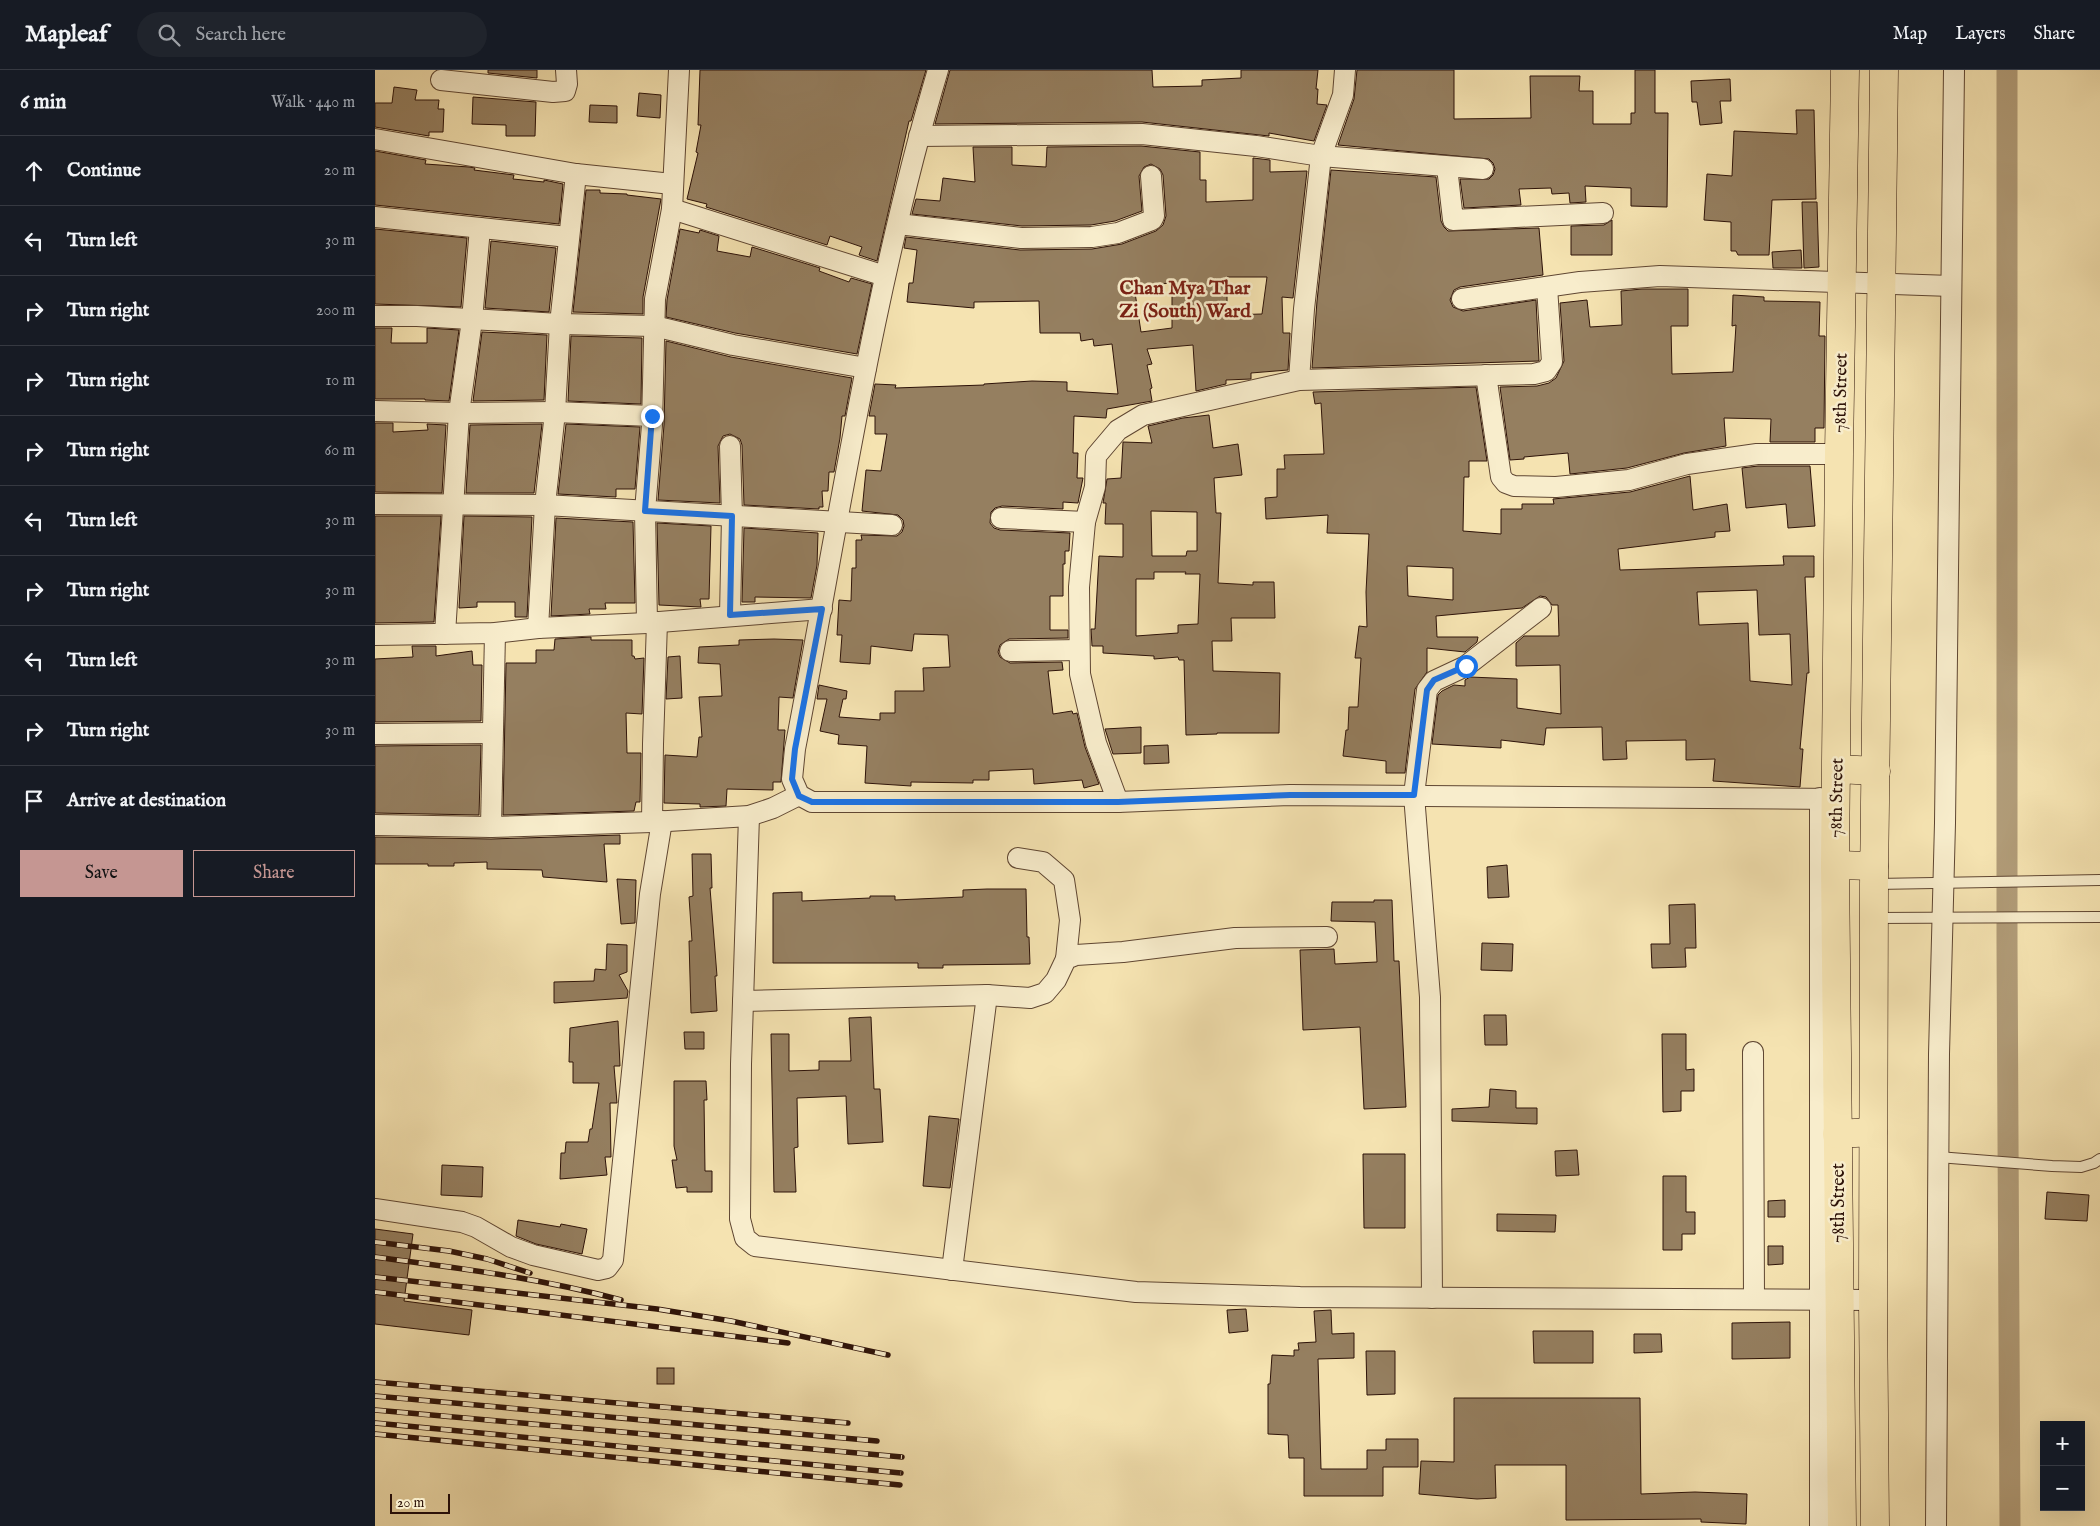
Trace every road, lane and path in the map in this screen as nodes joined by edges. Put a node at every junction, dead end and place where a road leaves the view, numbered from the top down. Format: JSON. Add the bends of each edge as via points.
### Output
{"nodes":[{"id":1,"x":566,"y":70,"type":"edge"},
{"id":2,"x":679,"y":70,"type":"edge"},
{"id":3,"x":938,"y":70,"type":"edge"},
{"id":4,"x":1345,"y":70,"type":"edge"},
{"id":5,"x":1845,"y":70,"type":"edge"},
{"id":6,"x":1884,"y":70,"type":"edge"},
{"id":7,"x":1954,"y":70,"type":"edge"},
{"id":8,"x":441,"y":80,"type":"dead end"},
{"id":9,"x":919,"y":136,"type":"junction"},
{"id":10,"x":375,"y":139,"type":"edge"},
{"id":11,"x":1321,"y":156,"type":"junction"},
{"id":12,"x":1447,"y":167,"type":"junction"},
{"id":13,"x":1483,"y":170,"type":"dead end"},
{"id":14,"x":576,"y":174,"type":"junction"},
{"id":15,"x":1151,"y":176,"type":"dead end"},
{"id":16,"x":672,"y":184,"type":"junction"},
{"id":17,"x":672,"y":209,"type":"junction"},
{"id":18,"x":1603,"y":214,"type":"dead end"},
{"id":19,"x":375,"y":217,"type":"edge"},
{"id":20,"x":898,"y":224,"type":"junction"},
{"id":21,"x":481,"y":228,"type":"junction"},
{"id":22,"x":568,"y":237,"type":"junction"},
{"id":23,"x":885,"y":276,"type":"junction"},
{"id":24,"x":1842,"y":282,"type":"junction"},
{"id":25,"x":1881,"y":282,"type":"junction"},
{"id":26,"x":1951,"y":286,"type":"junction"},
{"id":27,"x":1547,"y":287,"type":"junction"},
{"id":28,"x":1462,"y":299,"type":"dead end"},
{"id":29,"x":375,"y":316,"type":"edge"},
{"id":30,"x":473,"y":320,"type":"junction"},
{"id":31,"x":560,"y":324,"type":"junction"},
{"id":32,"x":654,"y":326,"type":"junction"},
{"id":33,"x":866,"y":368,"type":"junction"},
{"id":34,"x":1486,"y":375,"type":"junction"},
{"id":35,"x":1299,"y":380,"type":"junction"},
{"id":36,"x":375,"y":411,"type":"edge"},
{"id":37,"x":555,"y":412,"type":"junction"},
{"id":38,"x":459,"y":414,"type":"junction"},
{"id":39,"x":652,"y":416,"type":"junction"},
{"id":40,"x":730,"y":446,"type":"dead end"},
{"id":41,"x":1839,"y":454,"type":"junction"},
{"id":42,"x":375,"y":504,"type":"edge"},
{"id":43,"x":545,"y":505,"type":"junction"},
{"id":44,"x":453,"y":506,"type":"junction"},
{"id":45,"x":645,"y":511,"type":"junction"},
{"id":46,"x":732,"y":516,"type":"junction"},
{"id":47,"x":1001,"y":518,"type":"dead end"},
{"id":48,"x":838,"y":521,"type":"junction"},
{"id":49,"x":1085,"y":522,"type":"junction"},
{"id":50,"x":892,"y":525,"type":"dead end"},
{"id":51,"x":1541,"y":608,"type":"dead end"},
{"id":52,"x":822,"y":609,"type":"junction"},
{"id":53,"x":730,"y":615,"type":"junction"},
{"id":54,"x":652,"y":623,"type":"junction"},
{"id":55,"x":538,"y":628,"type":"junction"},
{"id":56,"x":495,"y":633,"type":"junction"},
{"id":57,"x":445,"y":634,"type":"junction"},
{"id":58,"x":375,"y":635,"type":"edge"},
{"id":59,"x":1079,"y":650,"type":"junction"},
{"id":60,"x":1010,"y":651,"type":"dead end"},
{"id":61,"x":492,"y":733,"type":"junction"},
{"id":62,"x":375,"y":734,"type":"edge"},
{"id":63,"x":1837,"y":769,"type":"junction"},
{"id":64,"x":1876,"y":771,"type":"junction"},
{"id":65,"x":1414,"y":795,"type":"junction"},
{"id":66,"x":799,"y":796,"type":"junction"},
{"id":67,"x":1828,"y":798,"type":"junction"},
{"id":68,"x":1118,"y":802,"type":"junction"},
{"id":69,"x":749,"y":816,"type":"junction"},
{"id":70,"x":657,"y":822,"type":"junction"},
{"id":71,"x":375,"y":825,"type":"edge"},
{"id":72,"x":491,"y":827,"type":"junction"},
{"id":73,"x":1018,"y":858,"type":"dead end"},
{"id":74,"x":1835,"y":865,"type":"junction"},
{"id":75,"x":1874,"y":875,"type":"junction"},
{"id":76,"x":2100,"y":880,"type":"edge"},
{"id":77,"x":1944,"y":884,"type":"junction"},
{"id":78,"x":2100,"y":917,"type":"edge"},
{"id":79,"x":1874,"y":918,"type":"junction"},
{"id":80,"x":1943,"y":918,"type":"junction"},
{"id":81,"x":1327,"y":937,"type":"dead end"},
{"id":82,"x":1067,"y":959,"type":"junction"},
{"id":83,"x":987,"y":995,"type":"junction"},
{"id":84,"x":743,"y":1001,"type":"junction"},
{"id":85,"x":1753,"y":1052,"type":"dead end"},
{"id":86,"x":1873,"y":1132,"type":"junction"},
{"id":87,"x":1837,"y":1134,"type":"junction"},
{"id":88,"x":1938,"y":1157,"type":"junction"},
{"id":89,"x":2100,"y":1159,"type":"edge"},
{"id":90,"x":375,"y":1210,"type":"edge"},
{"id":91,"x":952,"y":1270,"type":"junction"},
{"id":92,"x":1432,"y":1298,"type":"junction"},
{"id":93,"x":1753,"y":1299,"type":"junction"},
{"id":94,"x":1829,"y":1300,"type":"junction"},
{"id":95,"x":1873,"y":1300,"type":"junction"},
{"id":96,"x":1820,"y":1526,"type":"edge"},
{"id":97,"x":1841,"y":1526,"type":"edge"},
{"id":98,"x":1875,"y":1526,"type":"edge"},
{"id":99,"x":1936,"y":1526,"type":"edge"}],
"edges":[{"from":1,"to":8,"type":"street","via":[[565,91],[553,92]]},
{"from":2,"to":16,"type":"street"},
{"from":3,"to":9,"type":"street"},
{"from":4,"to":11,"type":"street","via":[[1343,95]]},
{"from":5,"to":24,"type":"main road","name":"78th Street"},
{"from":6,"to":25,"type":"main road","name":"78th Street"},
{"from":7,"to":26,"type":"street"},
{"from":9,"to":11,"type":"street","via":[[1142,134]]},
{"from":9,"to":20,"type":"street"},
{"from":10,"to":14,"type":"street"},
{"from":11,"to":12,"type":"street"},
{"from":11,"to":35,"type":"street"},
{"from":12,"to":13,"type":"street"},
{"from":12,"to":18,"type":"street","via":[[1453,220]]},
{"from":14,"to":16,"type":"street"},
{"from":14,"to":22,"type":"street"},
{"from":15,"to":20,"type":"street","via":[[1152,220],[1118,233],[1092,237],[1021,238]]},
{"from":16,"to":17,"type":"street"},
{"from":17,"to":23,"type":"street"},
{"from":17,"to":32,"type":"street","via":[[655,299]]},
{"from":19,"to":21,"type":"street"},
{"from":20,"to":23,"type":"street"},
{"from":21,"to":22,"type":"street"},
{"from":21,"to":30,"type":"street"},
{"from":22,"to":31,"type":"street"},
{"from":23,"to":33,"type":"street"},
{"from":24,"to":25,"type":"street"},
{"from":24,"to":27,"type":"street","via":[[1660,276]]},
{"from":24,"to":41,"type":"main road","name":"78th Street"},
{"from":25,"to":26,"type":"street"},
{"from":25,"to":64,"type":"main road","name":"78th Street"},
{"from":26,"to":77,"type":"street"},
{"from":27,"to":28,"type":"street"},
{"from":27,"to":34,"type":"street","via":[[1552,362],[1546,371]]},
{"from":29,"to":30,"type":"street"},
{"from":30,"to":31,"type":"street"},
{"from":30,"to":38,"type":"street"},
{"from":31,"to":32,"type":"street"},
{"from":31,"to":37,"type":"street"},
{"from":32,"to":33,"type":"street","via":[[733,345]]},
{"from":32,"to":39,"type":"street"},
{"from":33,"to":48,"type":"street"},
{"from":34,"to":35,"type":"street"},
{"from":34,"to":41,"type":"street","via":[[1501,477],[1514,486],[1556,487],[1629,480],[1687,464],[1757,454]]},
{"from":35,"to":49,"type":"street","via":[[1143,415],[1118,430],[1096,456],[1095,487]]},
{"from":36,"to":38,"type":"street"},
{"from":37,"to":38,"type":"street"},
{"from":37,"to":39,"type":"street"},
{"from":37,"to":43,"type":"street"},
{"from":38,"to":44,"type":"street"},
{"from":39,"to":45,"type":"street"},
{"from":40,"to":46,"type":"street"},
{"from":41,"to":63,"type":"main road","name":"78th Street"},
{"from":42,"to":44,"type":"street"},
{"from":43,"to":44,"type":"street"},
{"from":43,"to":45,"type":"street"},
{"from":43,"to":55,"type":"street"},
{"from":44,"to":57,"type":"street"},
{"from":45,"to":46,"type":"street"},
{"from":45,"to":54,"type":"street"},
{"from":46,"to":48,"type":"street"},
{"from":46,"to":53,"type":"street"},
{"from":47,"to":49,"type":"street"},
{"from":48,"to":50,"type":"street"},
{"from":48,"to":52,"type":"street"},
{"from":49,"to":59,"type":"street","via":[[1079,587]]},
{"from":51,"to":65,"type":"street","via":[[1466,666],[1434,680],[1427,690]]},
{"from":52,"to":53,"type":"street"},
{"from":52,"to":66,"type":"street","via":[[795,749],[792,779]]},
{"from":53,"to":54,"type":"street"},
{"from":54,"to":55,"type":"street"},
{"from":54,"to":70,"type":"street"},
{"from":55,"to":56,"type":"street"},
{"from":56,"to":57,"type":"street"},
{"from":56,"to":61,"type":"street"},
{"from":57,"to":58,"type":"street"},
{"from":59,"to":60,"type":"street"},
{"from":59,"to":68,"type":"street","via":[[1080,674],[1096,742]]},
{"from":61,"to":62,"type":"street"},
{"from":61,"to":72,"type":"street"},
{"from":63,"to":64,"type":"main road"},
{"from":63,"to":67,"type":"main road","name":"78th Street"},
{"from":64,"to":75,"type":"main road","name":"78th Street"},
{"from":65,"to":67,"type":"street"},
{"from":65,"to":68,"type":"street","via":[[1290,795]]},
{"from":65,"to":92,"type":"street","via":[[1430,997]]},
{"from":66,"to":68,"type":"street","via":[[812,802]]},
{"from":66,"to":69,"type":"street"},
{"from":67,"to":74,"type":"main road","name":"78th Street"},
{"from":67,"to":94,"type":"street"},
{"from":69,"to":70,"type":"street"},
{"from":69,"to":84,"type":"street"},
{"from":70,"to":72,"type":"street"},
{"from":70,"to":90,"type":"street","via":[[613,1260],[607,1268],[598,1270],[533,1256],[462,1222]]},
{"from":71,"to":72,"type":"street"},
{"from":73,"to":82,"type":"street","via":[[1043,862],[1064,880],[1070,920]]},
{"from":74,"to":75,"type":"main road"},
{"from":74,"to":87,"type":"main road","name":"78th Street"},
{"from":75,"to":77,"type":"lane"},
{"from":75,"to":79,"type":"main road","name":"78th Street"},
{"from":76,"to":77,"type":"lane"},
{"from":77,"to":80,"type":"street"},
{"from":78,"to":80,"type":"lane"},
{"from":79,"to":80,"type":"lane"},
{"from":79,"to":86,"type":"main road","name":"78th Street"},
{"from":80,"to":88,"type":"street"},
{"from":81,"to":82,"type":"street","via":[[1235,938],[1076,955]]},
{"from":82,"to":83,"type":"street","via":[[1045,993],[1030,998]]},
{"from":83,"to":84,"type":"street"},
{"from":83,"to":91,"type":"street"},
{"from":84,"to":91,"type":"street","via":[[740,1219],[745,1238],[755,1246]]},
{"from":85,"to":93,"type":"street"},
{"from":86,"to":87,"type":"main road"},
{"from":86,"to":95,"type":"main road","name":"78th Street"},
{"from":87,"to":94,"type":"main road","name":"78th Street"},
{"from":88,"to":89,"type":"lane","via":[[2081,1167]]},
{"from":88,"to":99,"type":"street"},
{"from":91,"to":92,"type":"street","via":[[1136,1292]]},
{"from":92,"to":93,"type":"street"},
{"from":93,"to":94,"type":"street"},
{"from":94,"to":95,"type":"street"},
{"from":94,"to":96,"type":"street"},
{"from":94,"to":97,"type":"main road","name":"78th Street"},
{"from":95,"to":98,"type":"main road","name":"78th Street"}]}
